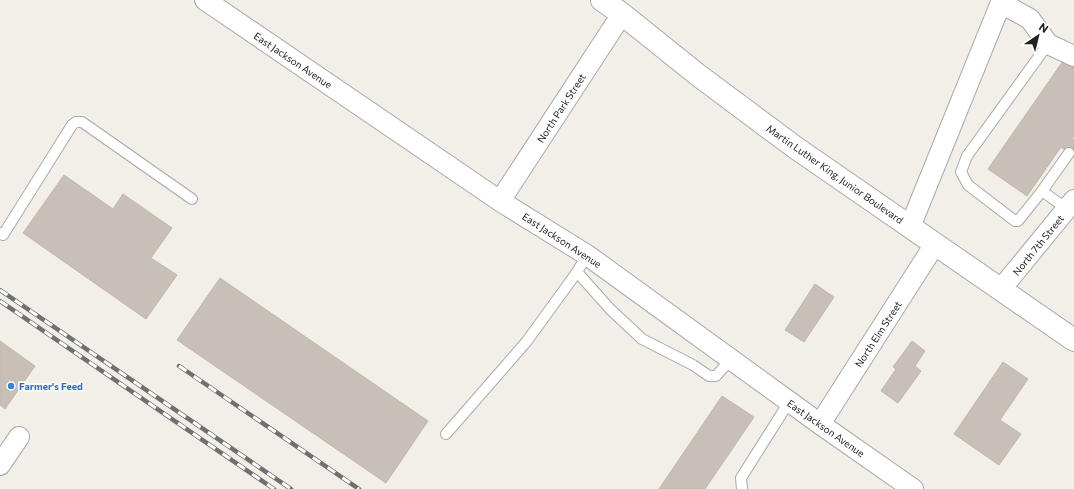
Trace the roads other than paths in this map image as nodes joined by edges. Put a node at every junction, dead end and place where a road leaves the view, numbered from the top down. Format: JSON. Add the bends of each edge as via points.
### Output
{"nodes":[{"id":1,"x":205,"y":0,"type":"edge"},
{"id":2,"x":603,"y":0,"type":"edge"},
{"id":3,"x":1001,"y":1,"type":"edge"},
{"id":4,"x":622,"y":14,"type":"junction"},
{"id":5,"x":1048,"y":44,"type":"junction"},
{"id":6,"x":1074,"y":56,"type":"edge"},
{"id":7,"x":1069,"y":153,"type":"dead end"},
{"id":8,"x":1042,"y":192,"type":"junction"},
{"id":9,"x":192,"y":199,"type":"dead end"},
{"id":10,"x":500,"y":201,"type":"junction"},
{"id":11,"x":1070,"y":205,"type":"edge"},
{"id":12,"x":910,"y":227,"type":"junction"},
{"id":13,"x":0,"y":233,"type":"edge"},
{"id":14,"x":935,"y":244,"type":"junction"},
{"id":15,"x":587,"y":255,"type":"junction"},
{"id":16,"x":577,"y":272,"type":"junction"},
{"id":17,"x":1001,"y":290,"type":"junction"},
{"id":18,"x":1074,"y":340,"type":"edge"},
{"id":19,"x":731,"y":359,"type":"junction"},
{"id":20,"x":789,"y":402,"type":"junction"},
{"id":21,"x":820,"y":424,"type":"junction"},
{"id":22,"x":446,"y":434,"type":"dead end"},
{"id":23,"x":19,"y":438,"type":"dead end"},
{"id":24,"x":0,"y":465,"type":"edge"},
{"id":25,"x":742,"y":489,"type":"edge"},
{"id":26,"x":913,"y":489,"type":"edge"}],
"edges":[{"from":1,"to":10,"type":"street","name":"East Jackson Avenue"},
{"from":2,"to":4,"type":"street","name":"Martin Luther King, Junior Boulevard"},
{"from":3,"to":5,"type":"street","via":[[1030,19]]},
{"from":3,"to":12,"type":"street"},
{"from":4,"to":10,"type":"street","name":"North Park Street"},
{"from":4,"to":12,"type":"street","name":"Martin Luther King, Junior Boulevard","via":[[796,148]]},
{"from":5,"to":6,"type":"street"},
{"from":5,"to":8,"type":"lane","via":[[967,156],[961,172],[968,185],[1015,221],[1018,221]]},
{"from":7,"to":8,"type":"lane"},
{"from":8,"to":11,"type":"lane"},
{"from":9,"to":13,"type":"lane","via":[[82,122],[76,122],[3,235]]},
{"from":10,"to":15,"type":"street","name":"East Jackson Avenue"},
{"from":11,"to":17,"type":"street","name":"North 7th Street"},
{"from":12,"to":14,"type":"street","name":"Martin Luther King, Junior Boulevard"},
{"from":14,"to":17,"type":"street","name":"Martin Luther King, Junior Boulevard"},
{"from":14,"to":21,"type":"street","name":"North Elm Street"},
{"from":15,"to":16,"type":"lane"},
{"from":15,"to":19,"type":"street","name":"East Jackson Avenue"},
{"from":16,"to":19,"type":"lane","via":[[610,309],[642,339],[709,376],[716,376]]},
{"from":16,"to":22,"type":"lane","via":[[527,341]]},
{"from":17,"to":18,"type":"street","name":"Martin Luther King, Junior Boulevard"},
{"from":19,"to":20,"type":"street","name":"East Jackson Avenue"},
{"from":20,"to":21,"type":"street","name":"East Jackson Avenue"},
{"from":20,"to":25,"type":"lane","via":[[741,478]]},
{"from":21,"to":26,"type":"street","name":"East Jackson Avenue"},
{"from":23,"to":24,"type":"street"}]}
